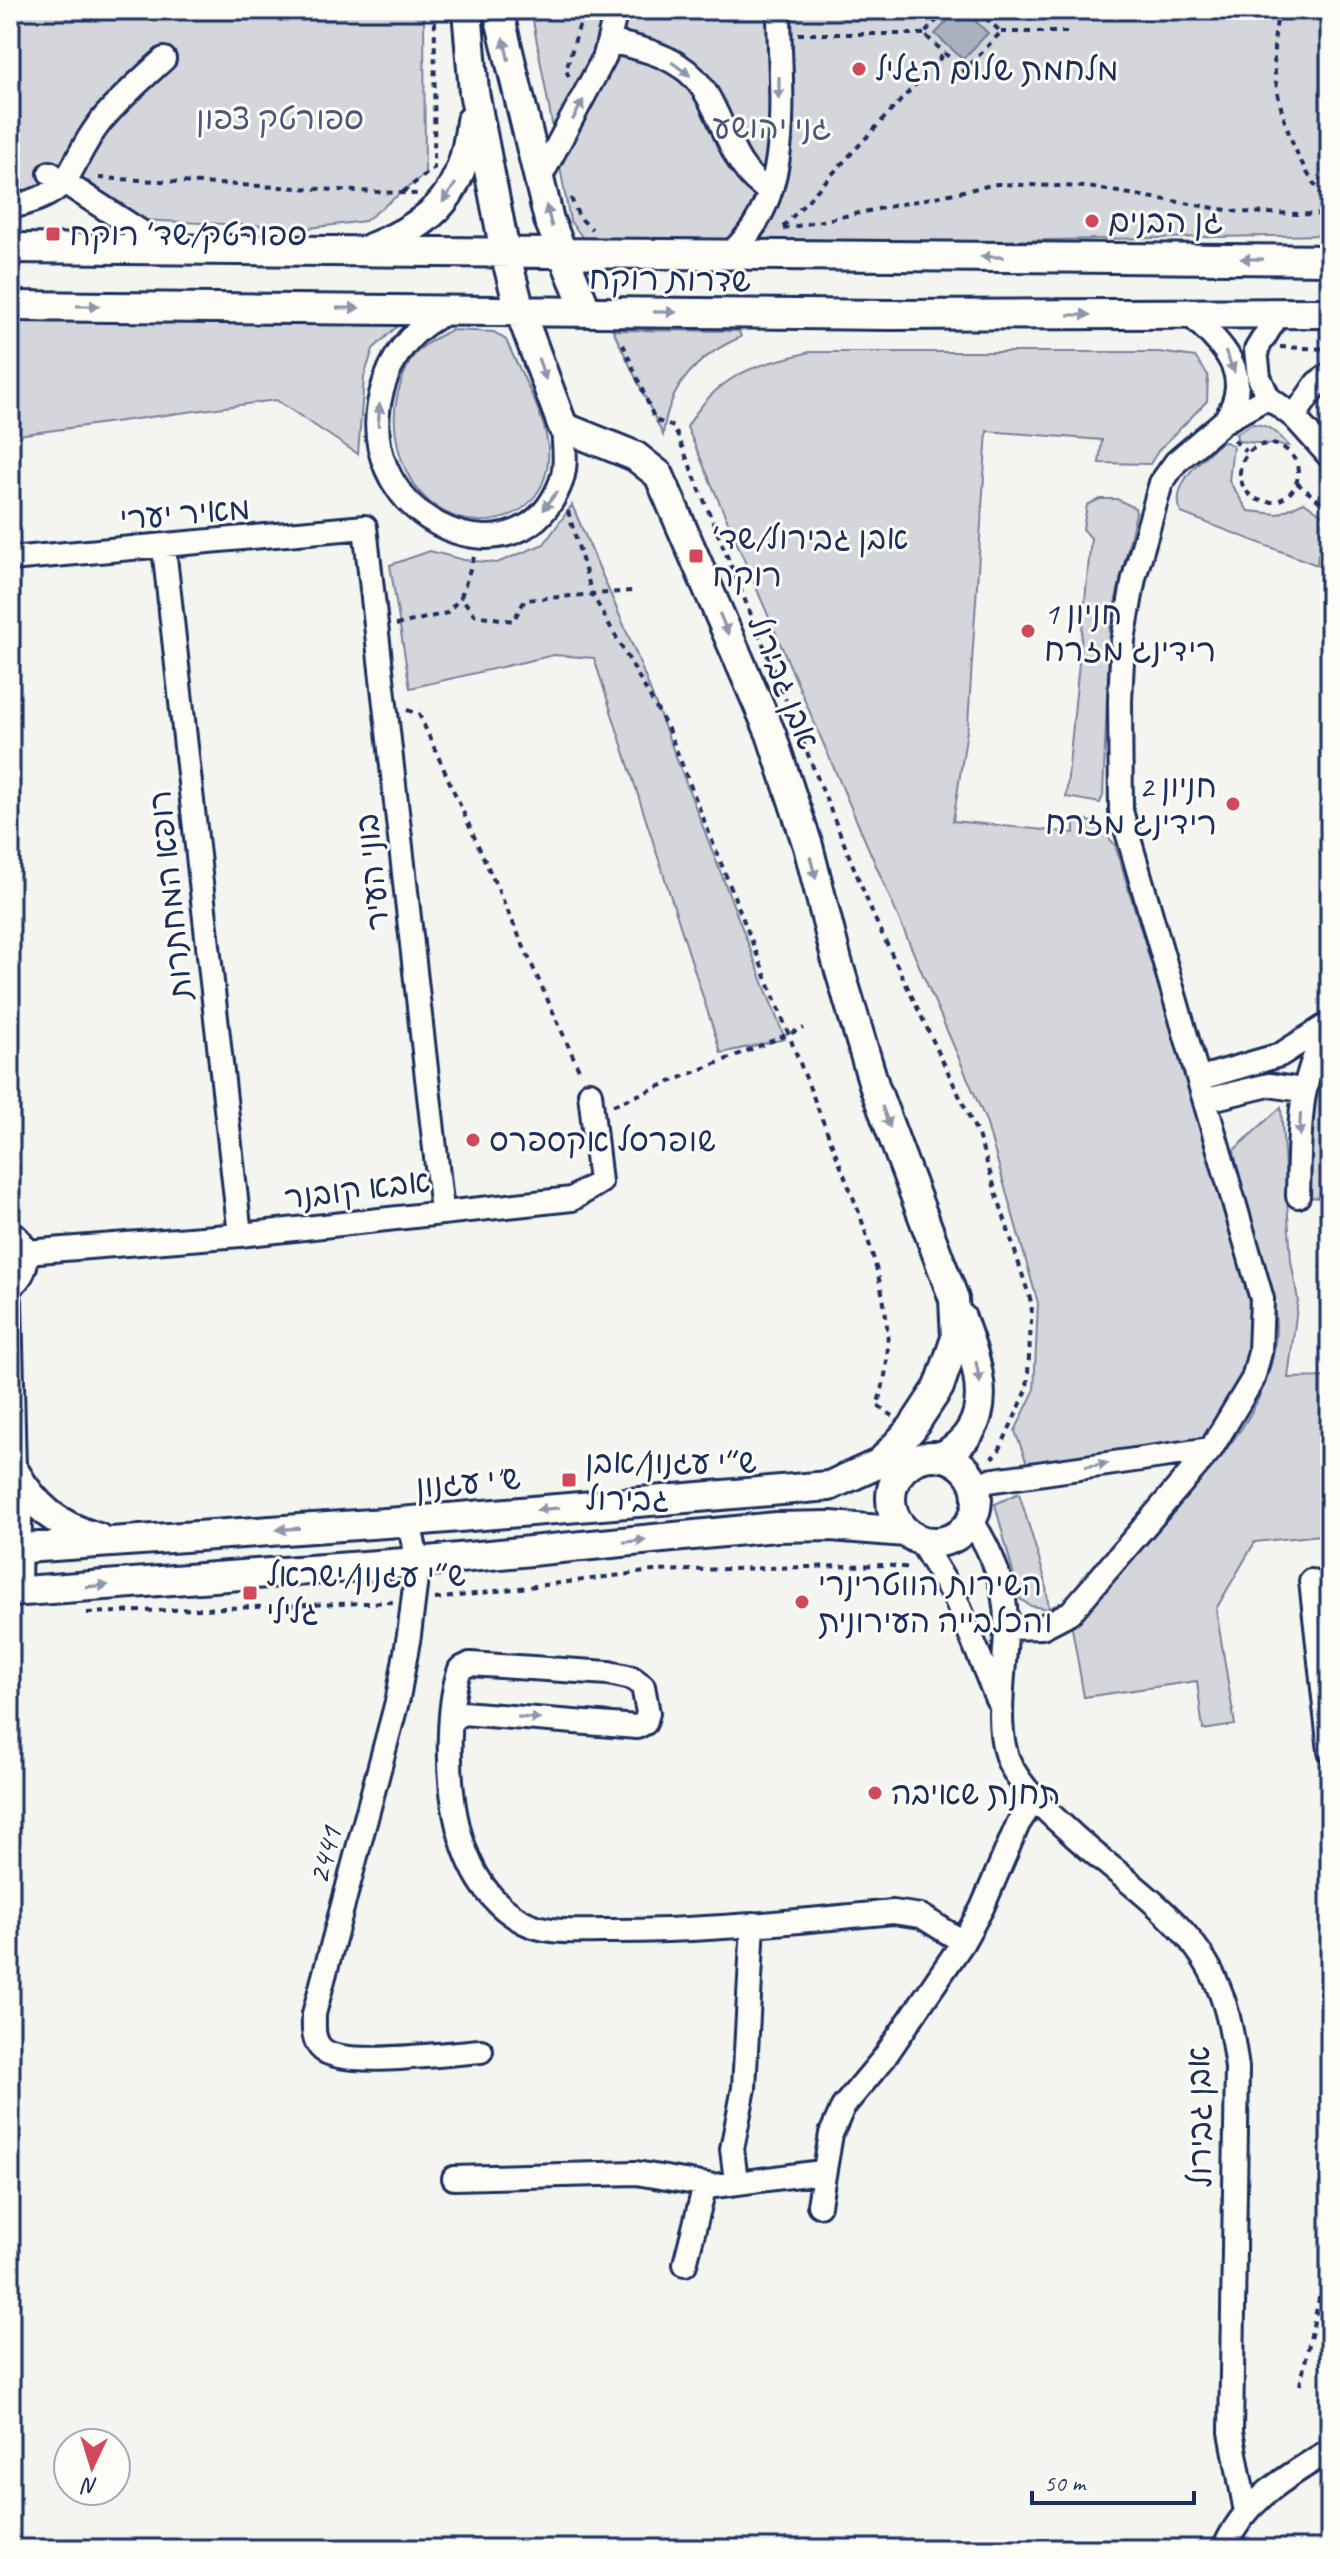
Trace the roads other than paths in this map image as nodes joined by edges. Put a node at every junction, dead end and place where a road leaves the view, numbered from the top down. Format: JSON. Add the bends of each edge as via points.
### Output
{"nodes":[{"id":1,"x":467,"y":10,"type":"edge"},
{"id":2,"x":498,"y":10,"type":"edge"},
{"id":3,"x":616,"y":10,"type":"edge"},
{"id":4,"x":779,"y":10,"type":"edge"},
{"id":5,"x":609,"y":41,"type":"junction"},
{"id":6,"x":164,"y":59,"type":"dead end"},
{"id":7,"x":474,"y":92,"type":"junction"},
{"id":8,"x":63,"y":175,"type":"junction"},
{"id":9,"x":540,"y":178,"type":"junction"},
{"id":10,"x":770,"y":191,"type":"junction"},
{"id":11,"x":10,"y":207,"type":"edge"},
{"id":12,"x":10,"y":248,"type":"edge"},
{"id":13,"x":166,"y":248,"type":"junction"},
{"id":14,"x":363,"y":251,"type":"junction"},
{"id":15,"x":505,"y":252,"type":"junction"},
{"id":16,"x":560,"y":252,"type":"junction"},
{"id":17,"x":729,"y":254,"type":"junction"},
{"id":18,"x":1330,"y":260,"type":"edge"},
{"id":19,"x":10,"y":306,"type":"edge"},
{"id":20,"x":454,"y":309,"type":"junction"},
{"id":21,"x":520,"y":311,"type":"junction"},
{"id":22,"x":587,"y":312,"type":"junction"},
{"id":23,"x":1279,"y":313,"type":"junction"},
{"id":24,"x":1330,"y":313,"type":"edge"},
{"id":25,"x":1189,"y":314,"type":"junction"},
{"id":26,"x":1330,"y":374,"type":"edge"},
{"id":27,"x":1268,"y":397,"type":"junction"},
{"id":28,"x":1294,"y":417,"type":"junction"},
{"id":29,"x":563,"y":427,"type":"junction"},
{"id":30,"x":1226,"y":428,"type":"junction"},
{"id":31,"x":1330,"y":457,"type":"edge"},
{"id":32,"x":365,"y":527,"type":"joint"},
{"id":33,"x":164,"y":548,"type":"junction"},
{"id":34,"x":10,"y":559,"type":"edge"},
{"id":35,"x":1330,"y":1024,"type":"edge"},
{"id":36,"x":1201,"y":1078,"type":"junction"},
{"id":37,"x":1302,"y":1090,"type":"junction"},
{"id":38,"x":1207,"y":1100,"type":"junction"},
{"id":39,"x":591,"y":1103,"type":"road end"},
{"id":40,"x":1298,"y":1196,"type":"dead end"},
{"id":41,"x":442,"y":1211,"type":"junction"},
{"id":42,"x":10,"y":1232,"type":"edge"},
{"id":43,"x":240,"y":1235,"type":"junction"},
{"id":44,"x":26,"y":1252,"type":"junction"},
{"id":45,"x":10,"y":1287,"type":"edge"},
{"id":46,"x":954,"y":1299,"type":"junction"},
{"id":47,"x":10,"y":1301,"type":"edge"},
{"id":48,"x":912,"y":1428,"type":"joint"},
{"id":49,"x":1211,"y":1449,"type":"junction"},
{"id":50,"x":941,"y":1457,"type":"junction"},
{"id":51,"x":14,"y":1471,"type":"junction"},
{"id":52,"x":896,"y":1478,"type":"junction"},
{"id":53,"x":613,"y":1503,"type":"junction"},
{"id":54,"x":974,"y":1507,"type":"junction"},
{"id":55,"x":400,"y":1522,"type":"junction"},
{"id":56,"x":913,"y":1535,"type":"junction"},
{"id":57,"x":107,"y":1541,"type":"junction"},
{"id":58,"x":15,"y":1548,"type":"edge"},
{"id":59,"x":418,"y":1562,"type":"junction"},
{"id":60,"x":1311,"y":1581,"type":"dead end"},
{"id":61,"x":15,"y":1592,"type":"edge"},
{"id":62,"x":1006,"y":1628,"type":"junction"},
{"id":63,"x":1001,"y":1710,"type":"junction"},
{"id":64,"x":453,"y":1719,"type":"junction"},
{"id":65,"x":1330,"y":1751,"type":"edge"},
{"id":66,"x":1034,"y":1800,"type":"junction"},
{"id":67,"x":753,"y":1924,"type":"junction"},
{"id":68,"x":963,"y":1942,"type":"junction"},
{"id":69,"x":481,"y":2051,"type":"dead end"},
{"id":70,"x":822,"y":2172,"type":"junction"},
{"id":71,"x":454,"y":2178,"type":"dead end"},
{"id":72,"x":736,"y":2181,"type":"junction"},
{"id":73,"x":705,"y":2185,"type":"junction"},
{"id":74,"x":819,"y":2205,"type":"dead end"},
{"id":75,"x":685,"y":2264,"type":"dead end"},
{"id":76,"x":1330,"y":2450,"type":"edge"},
{"id":77,"x":1246,"y":2512,"type":"junction"},
{"id":78,"x":1224,"y":2549,"type":"edge"}],
"edges":[{"from":1,"to":7,"type":"main road"},
{"from":9,"to":2,"type":"main road","one_way":true},
{"from":3,"to":5,"type":"street"},
{"from":4,"to":10,"type":"street","one_way":true,"via":[[779,143]]},
{"from":9,"to":5,"type":"street","one_way":true,"via":[[579,111]]},
{"from":5,"to":10,"type":"street","one_way":true,"via":[[683,67],[698,84],[746,174]]},
{"from":6,"to":8,"type":"street","via":[[99,124]]},
{"from":7,"to":14,"type":"main road","one_way":true,"via":[[468,155],[448,196],[421,223]]},
{"from":7,"to":15,"type":"main road"},
{"from":8,"to":11,"type":"street","via":[[31,203]]},
{"from":8,"to":13,"type":"street"},
{"from":16,"to":9,"type":"main road","one_way":true},
{"from":10,"to":17,"type":"street","via":[[756,226]]},
{"from":12,"to":13,"type":"main road","name":"שדרות רוקח"},
{"from":13,"to":14,"type":"main road","name":"שדרות רוקח"},
{"from":14,"to":15,"type":"main road","name":"שדרות רוקח"},
{"from":15,"to":16,"type":"main road","name":"שדרות רוקח"},
{"from":15,"to":21,"type":"main road"},
{"from":16,"to":17,"type":"main road","name":"שדרות רוקח"},
{"from":16,"to":22,"type":"main road"},
{"from":18,"to":17,"type":"main road","name":"שדרות רוקח","one_way":true},
{"from":19,"to":20,"type":"main road","name":"שדרות רוקח","one_way":true},
{"from":20,"to":21,"type":"main road","name":"שדרות רוקח"},
{"from":29,"to":20,"type":"street","one_way":true,"via":[[565,460],[555,494],[528,525],[507,535],[478,536],[435,524],[410,508],[381,456],[380,396],[407,340],[426,322]]},
{"from":21,"to":22,"type":"main road","name":"שדרות רוקח"},
{"from":21,"to":29,"type":"main road","one_way":true},
{"from":22,"to":25,"type":"main road","name":"שדרות רוקח","one_way":true},
{"from":23,"to":24,"type":"main road","name":"שדרות רוקח"},
{"from":23,"to":25,"type":"main road","name":"שדרות רוקח"},
{"from":23,"to":27,"type":"street","via":[[1264,332],[1255,362]]},
{"from":25,"to":30,"type":"street","one_way":true,"via":[[1220,341],[1232,361],[1235,404]]},
{"from":26,"to":28,"type":"street","via":[[1317,383]]},
{"from":27,"to":28,"type":"street"},
{"from":27,"to":30,"type":"street"},
{"from":28,"to":31,"type":"street"},
{"from":29,"to":46,"type":"main road","name":"אבן גבירול","one_way":true,"via":[[635,456],[659,475],[771,734],[875,1088]]},
{"from":30,"to":36,"type":"street","via":[[1176,462],[1155,501],[1123,640],[1120,701],[1121,811]]},
{"from":32,"to":33,"type":"street","name":"מאיר יערי"},
{"from":32,"to":41,"type":"street","name":"בוני העיר"},
{"from":33,"to":34,"type":"street","name":"מאיר יערי"},
{"from":33,"to":43,"type":"street","name":"רופא המחתרות"},
{"from":35,"to":36,"type":"street","via":[[1280,1055]]},
{"from":35,"to":37,"type":"street"},
{"from":36,"to":38,"type":"street"},
{"from":37,"to":38,"type":"street","via":[[1269,1085]]},
{"from":37,"to":40,"type":"street","one_way":true},
{"from":38,"to":49,"type":"street","via":[[1262,1299],[1263,1325],[1253,1379]]},
{"from":39,"to":41,"type":"street","name":"אבא קובנר","via":[[600,1182],[572,1199]]},
{"from":41,"to":43,"type":"street","name":"אבא קובנר"},
{"from":42,"to":44,"type":"street"},
{"from":43,"to":44,"type":"street","name":"אבא קובנר"},
{"from":44,"to":45,"type":"street","via":[[24,1272]]},
{"from":46,"to":48,"type":"main road","name":"אבן גבירול","via":[[956,1338],[949,1366]]},
{"from":46,"to":50,"type":"main road","one_way":true,"via":[[981,1387],[969,1432]]},
{"from":47,"to":51,"type":"street"},
{"from":48,"to":53,"type":"main road","name":"ש''י עגנון","via":[[871,1470],[829,1486]]},
{"from":54,"to":49,"type":"street","one_way":true,"via":[[978,1488],[988,1481]]},
{"from":49,"to":62,"type":"street","via":[[1062,1620],[1042,1627]]},
{"from":50,"to":52,"type":"main road","via":[[915,1460]]},
{"from":50,"to":54,"type":"main road","via":[[962,1466]]},
{"from":51,"to":57,"type":"main road","via":[[47,1516]]},
{"from":51,"to":58,"type":"street"},
{"from":52,"to":53,"type":"main road","via":[[834,1494]]},
{"from":52,"to":56,"type":"main road","via":[[891,1501],[898,1523]]},
{"from":53,"to":55,"type":"main road","name":"ש''י עגנון","one_way":true},
{"from":54,"to":56,"type":"main road","via":[[949,1538]]},
{"from":54,"to":62,"type":"street","name":"אבן גבירול","via":[[998,1573]]},
{"from":55,"to":57,"type":"main road","name":"ש''י עגנון","one_way":true},
{"from":55,"to":59,"type":"street","name":"2441","via":[[411,1532]]},
{"from":59,"to":56,"type":"main road","one_way":true,"via":[[776,1527],[846,1526]]},
{"from":56,"to":63,"type":"street","via":[[940,1568],[973,1665]]},
{"from":57,"to":58,"type":"main road","name":"ש''י עגנון"},
{"from":58,"to":61,"type":"street"},
{"from":61,"to":59,"type":"main road","one_way":true},
{"from":59,"to":69,"type":"street","name":"2441","via":[[398,1698],[314,2014],[314,2036],[323,2049],[341,2057]]},
{"from":60,"to":65,"type":"street"},
{"from":62,"to":63,"type":"street","name":"אבן גבירול"},
{"from":63,"to":66,"type":"street","name":"אבן גבירול","via":[[1009,1764]]},
{"from":64,"to":64,"type":"street","one_way":true,"via":[[462,1713],[637,1727],[648,1713],[643,1686],[632,1678],[470,1664],[460,1669],[456,1681]]},
{"from":64,"to":67,"type":"street","via":[[451,1788],[463,1849],[476,1878],[506,1911],[546,1930]]},
{"from":66,"to":68,"type":"street"},
{"from":66,"to":77,"type":"street","name":"אבן גבירול","via":[[1177,1925],[1217,1984],[1230,2024],[1237,2068],[1231,2432]]},
{"from":67,"to":68,"type":"street","via":[[893,1912],[921,1916]]},
{"from":67,"to":72,"type":"street","via":[[744,2088],[732,2149]]},
{"from":68,"to":70,"type":"street","via":[[884,2058],[843,2107]]},
{"from":70,"to":72,"type":"street"},
{"from":70,"to":74,"type":"street"},
{"from":71,"to":73,"type":"street","via":[[636,2173]]},
{"from":72,"to":73,"type":"street"},
{"from":73,"to":75,"type":"street"},
{"from":76,"to":77,"type":"street","via":[[1270,2487]]},
{"from":77,"to":78,"type":"street"}]}
